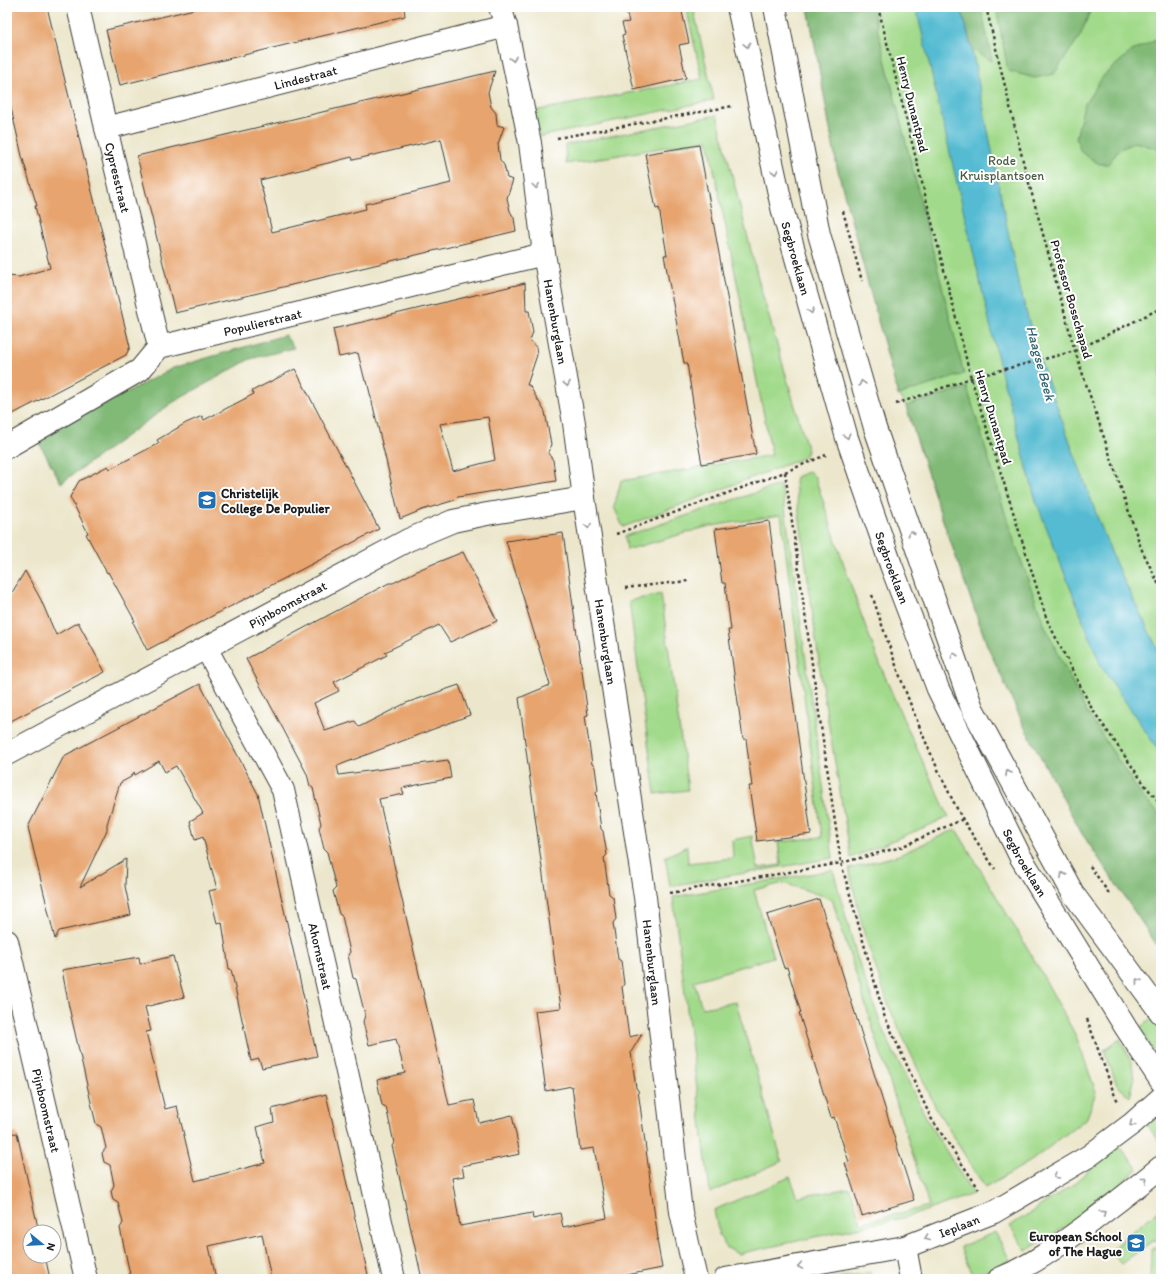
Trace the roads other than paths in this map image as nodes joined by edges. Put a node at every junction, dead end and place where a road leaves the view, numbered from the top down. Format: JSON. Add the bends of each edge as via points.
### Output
{"nodes":[{"id":1,"x":78,"y":7,"type":"edge"},
{"id":2,"x":738,"y":7,"type":"edge"},
{"id":3,"x":775,"y":7,"type":"edge"},
{"id":4,"x":503,"y":17,"type":"edge"},
{"id":5,"x":106,"y":128,"type":"junction"},
{"id":6,"x":544,"y":254,"type":"junction"},
{"id":7,"x":158,"y":347,"type":"junction"},
{"id":8,"x":7,"y":447,"type":"edge"},
{"id":9,"x":584,"y":498,"type":"junction"},
{"id":10,"x":206,"y":648,"type":"junction"},
{"id":11,"x":7,"y":754,"type":"edge"},
{"id":12,"x":7,"y":942,"type":"edge"},
{"id":13,"x":1161,"y":1013,"type":"edge"},
{"id":14,"x":1161,"y":1081,"type":"edge"},
{"id":15,"x":1161,"y":1098,"type":"edge"},
{"id":16,"x":1161,"y":1167,"type":"edge"},
{"id":17,"x":905,"y":1247,"type":"junction"},
{"id":18,"x":86,"y":1279,"type":"edge"},
{"id":19,"x":394,"y":1279,"type":"edge"},
{"id":20,"x":696,"y":1279,"type":"edge"},
{"id":21,"x":725,"y":1279,"type":"edge"},
{"id":22,"x":911,"y":1279,"type":"edge"},
{"id":23,"x":999,"y":1279,"type":"edge"}],
"edges":[{"from":1,"to":5,"type":"street","name":"Cypresstraat"},
{"from":2,"to":14,"type":"street","name":"Segbroeklaan","one_way":true,"via":[[783,212],[845,430],[890,565],[938,689],[1020,856]]},
{"from":13,"to":3,"type":"street","name":"Segbroeklaan","one_way":true,"via":[[1074,895],[972,708],[875,428],[819,234]]},
{"from":4,"to":5,"type":"street","name":"Lindestraat"},
{"from":4,"to":6,"type":"street","name":"Hanenburglaan","one_way":true,"via":[[530,143]]},
{"from":5,"to":7,"type":"street","name":"Cypresstraat"},
{"from":6,"to":7,"type":"street","name":"Populierstraat"},
{"from":6,"to":9,"type":"street","name":"Hanenburglaan","one_way":true,"via":[[574,423]]},
{"from":7,"to":8,"type":"street","via":[[140,370]]},
{"from":9,"to":10,"type":"street","name":"Pijnboomstraat","via":[[453,521],[408,540]]},
{"from":9,"to":20,"type":"street","name":"Hanenburglaan","one_way":true,"via":[[645,897],[681,1212]]},
{"from":10,"to":11,"type":"street","name":"Pijnboomstraat"},
{"from":10,"to":19,"type":"street","name":"Ahornstraat","via":[[282,790]]},
{"from":12,"to":18,"type":"street","name":"Pijnboomstraat"},
{"from":15,"to":17,"type":"street","name":"Ieplaan","one_way":true,"via":[[1089,1156],[994,1212]]},
{"from":23,"to":16,"type":"street","one_way":true,"via":[[1019,1271],[1051,1252]]},
{"from":17,"to":21,"type":"street","name":"Ieplaan","one_way":true},
{"from":17,"to":22,"type":"street"}]}
